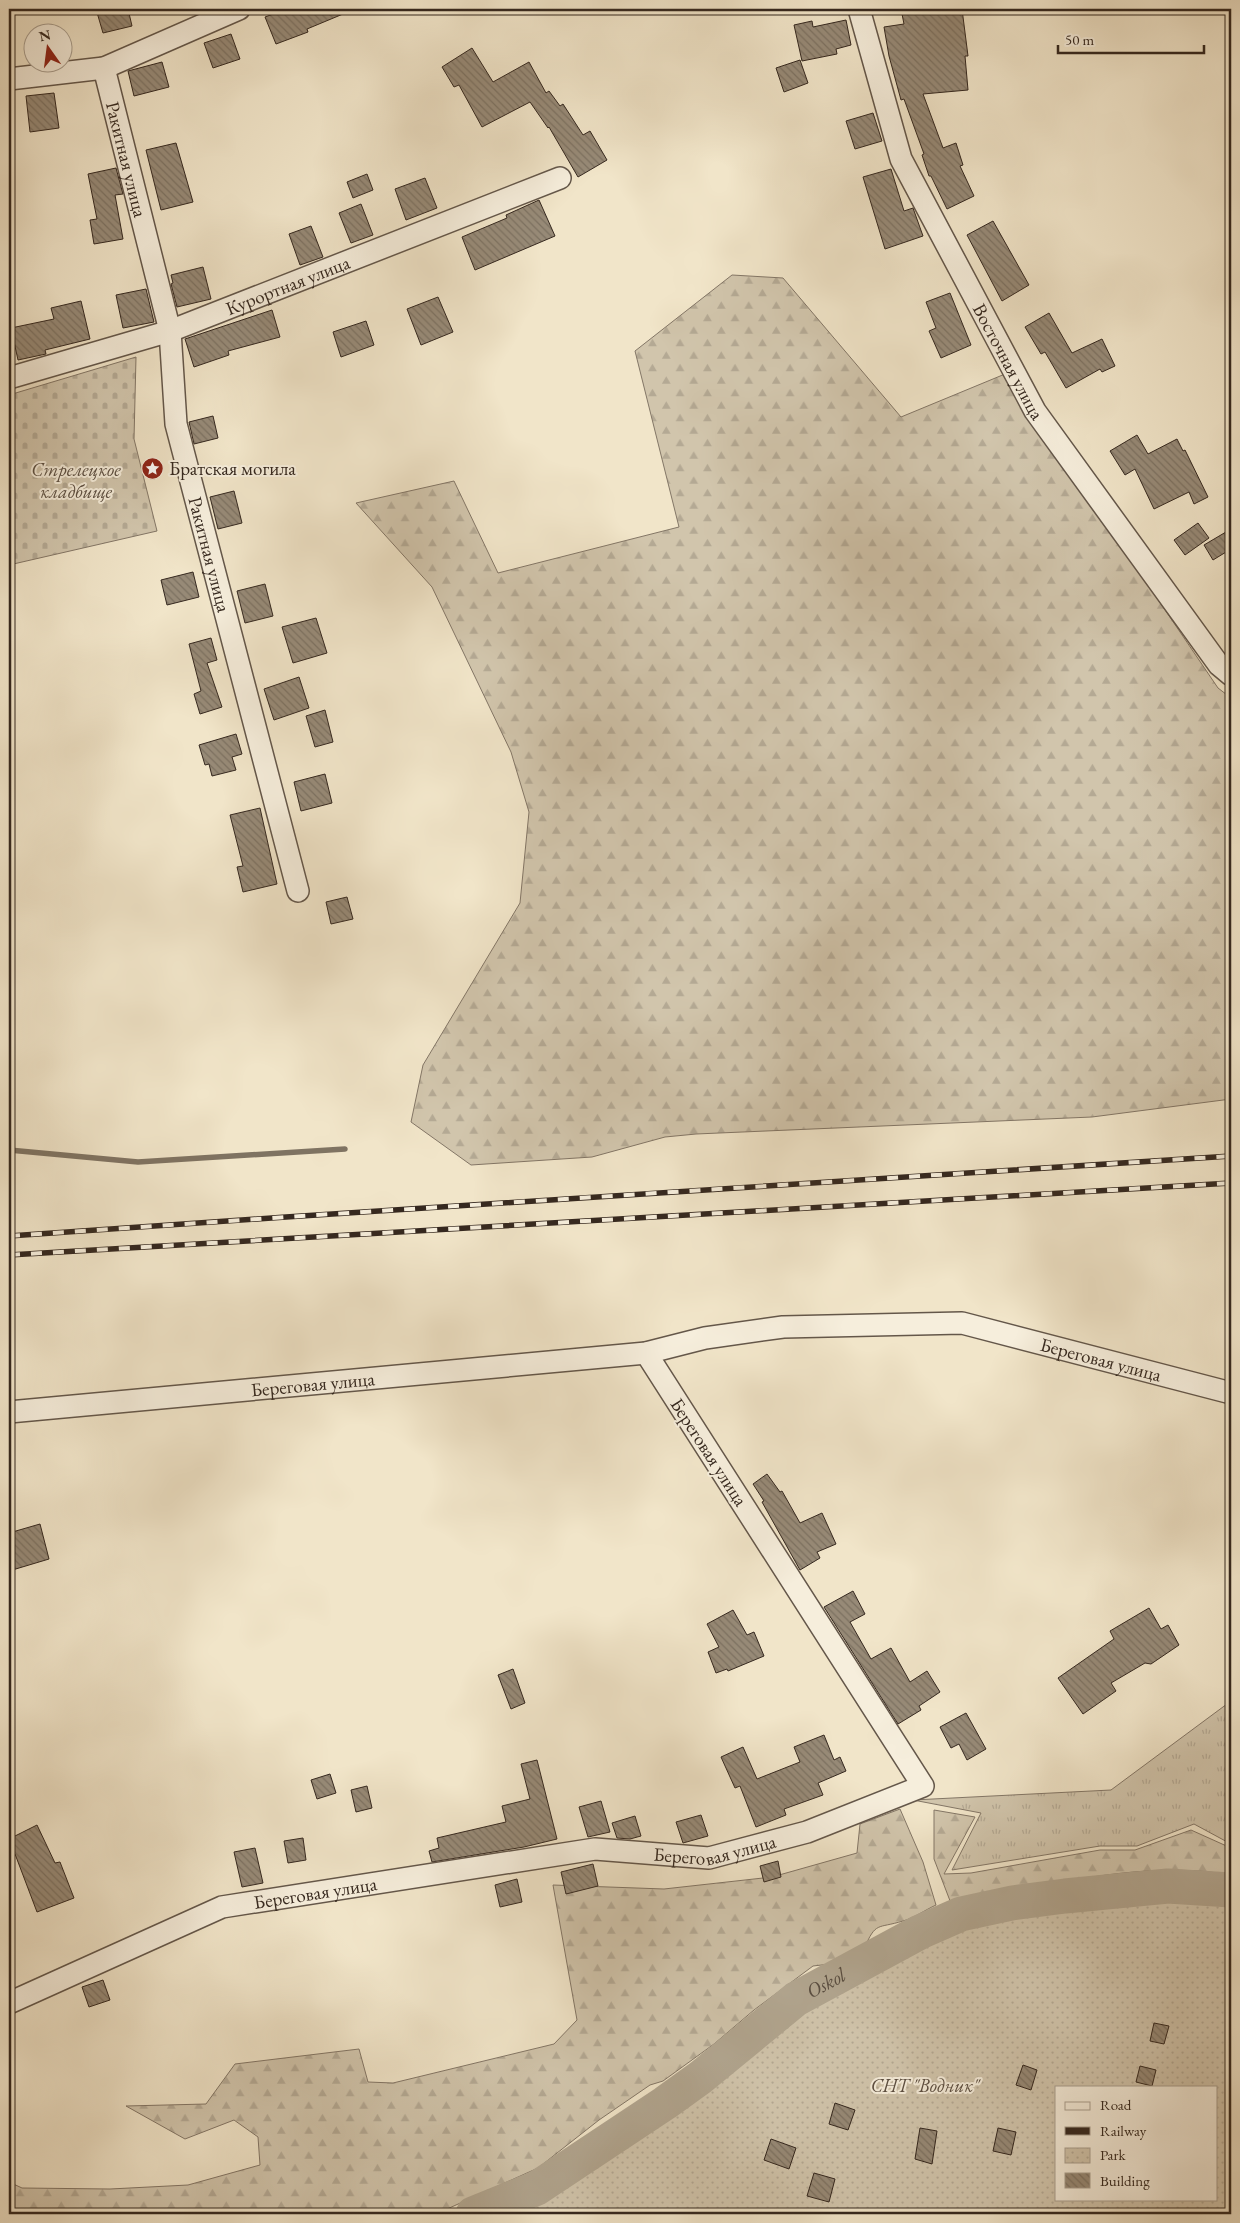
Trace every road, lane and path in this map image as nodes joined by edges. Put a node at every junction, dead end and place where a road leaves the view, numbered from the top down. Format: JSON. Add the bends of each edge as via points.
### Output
{"nodes":[{"id":1,"x":240,"y":9,"type":"edge"},
{"id":2,"x":859,"y":9,"type":"edge"},
{"id":3,"x":104,"y":68,"type":"junction"},
{"id":4,"x":9,"y":79,"type":"edge"},
{"id":5,"x":560,"y":178,"type":"dead end"},
{"id":6,"x":170,"y":331,"type":"junction"},
{"id":7,"x":9,"y":378,"type":"edge"},
{"id":8,"x":1231,"y":675,"type":"edge"},
{"id":9,"x":298,"y":891,"type":"dead end"},
{"id":10,"x":646,"y":1353,"type":"junction"},
{"id":11,"x":1231,"y":1393,"type":"edge"},
{"id":12,"x":9,"y":1412,"type":"edge"},
{"id":13,"x":9,"y":2003,"type":"edge"}],
"edges":[{"from":1,"to":3,"type":"street"},
{"from":2,"to":8,"type":"street","name":"Восточная улица","via":[[901,159],[1035,411],[1219,665]]},
{"from":3,"to":4,"type":"street"},
{"from":3,"to":6,"type":"street","name":"Ракитная улица"},
{"from":5,"to":6,"type":"street","name":"Курортная улица"},
{"from":6,"to":7,"type":"street","name":"Курортная улица"},
{"from":6,"to":9,"type":"street","name":"Ракитная улица","via":[[176,424]]},
{"from":10,"to":11,"type":"street","name":"Береговая улица","via":[[705,1338],[783,1327],[962,1323]]},
{"from":10,"to":12,"type":"street","name":"Береговая улица"},
{"from":10,"to":13,"type":"street","name":"Береговая улица","via":[[923,1786],[807,1832],[709,1858],[595,1849],[222,1907]]}]}
